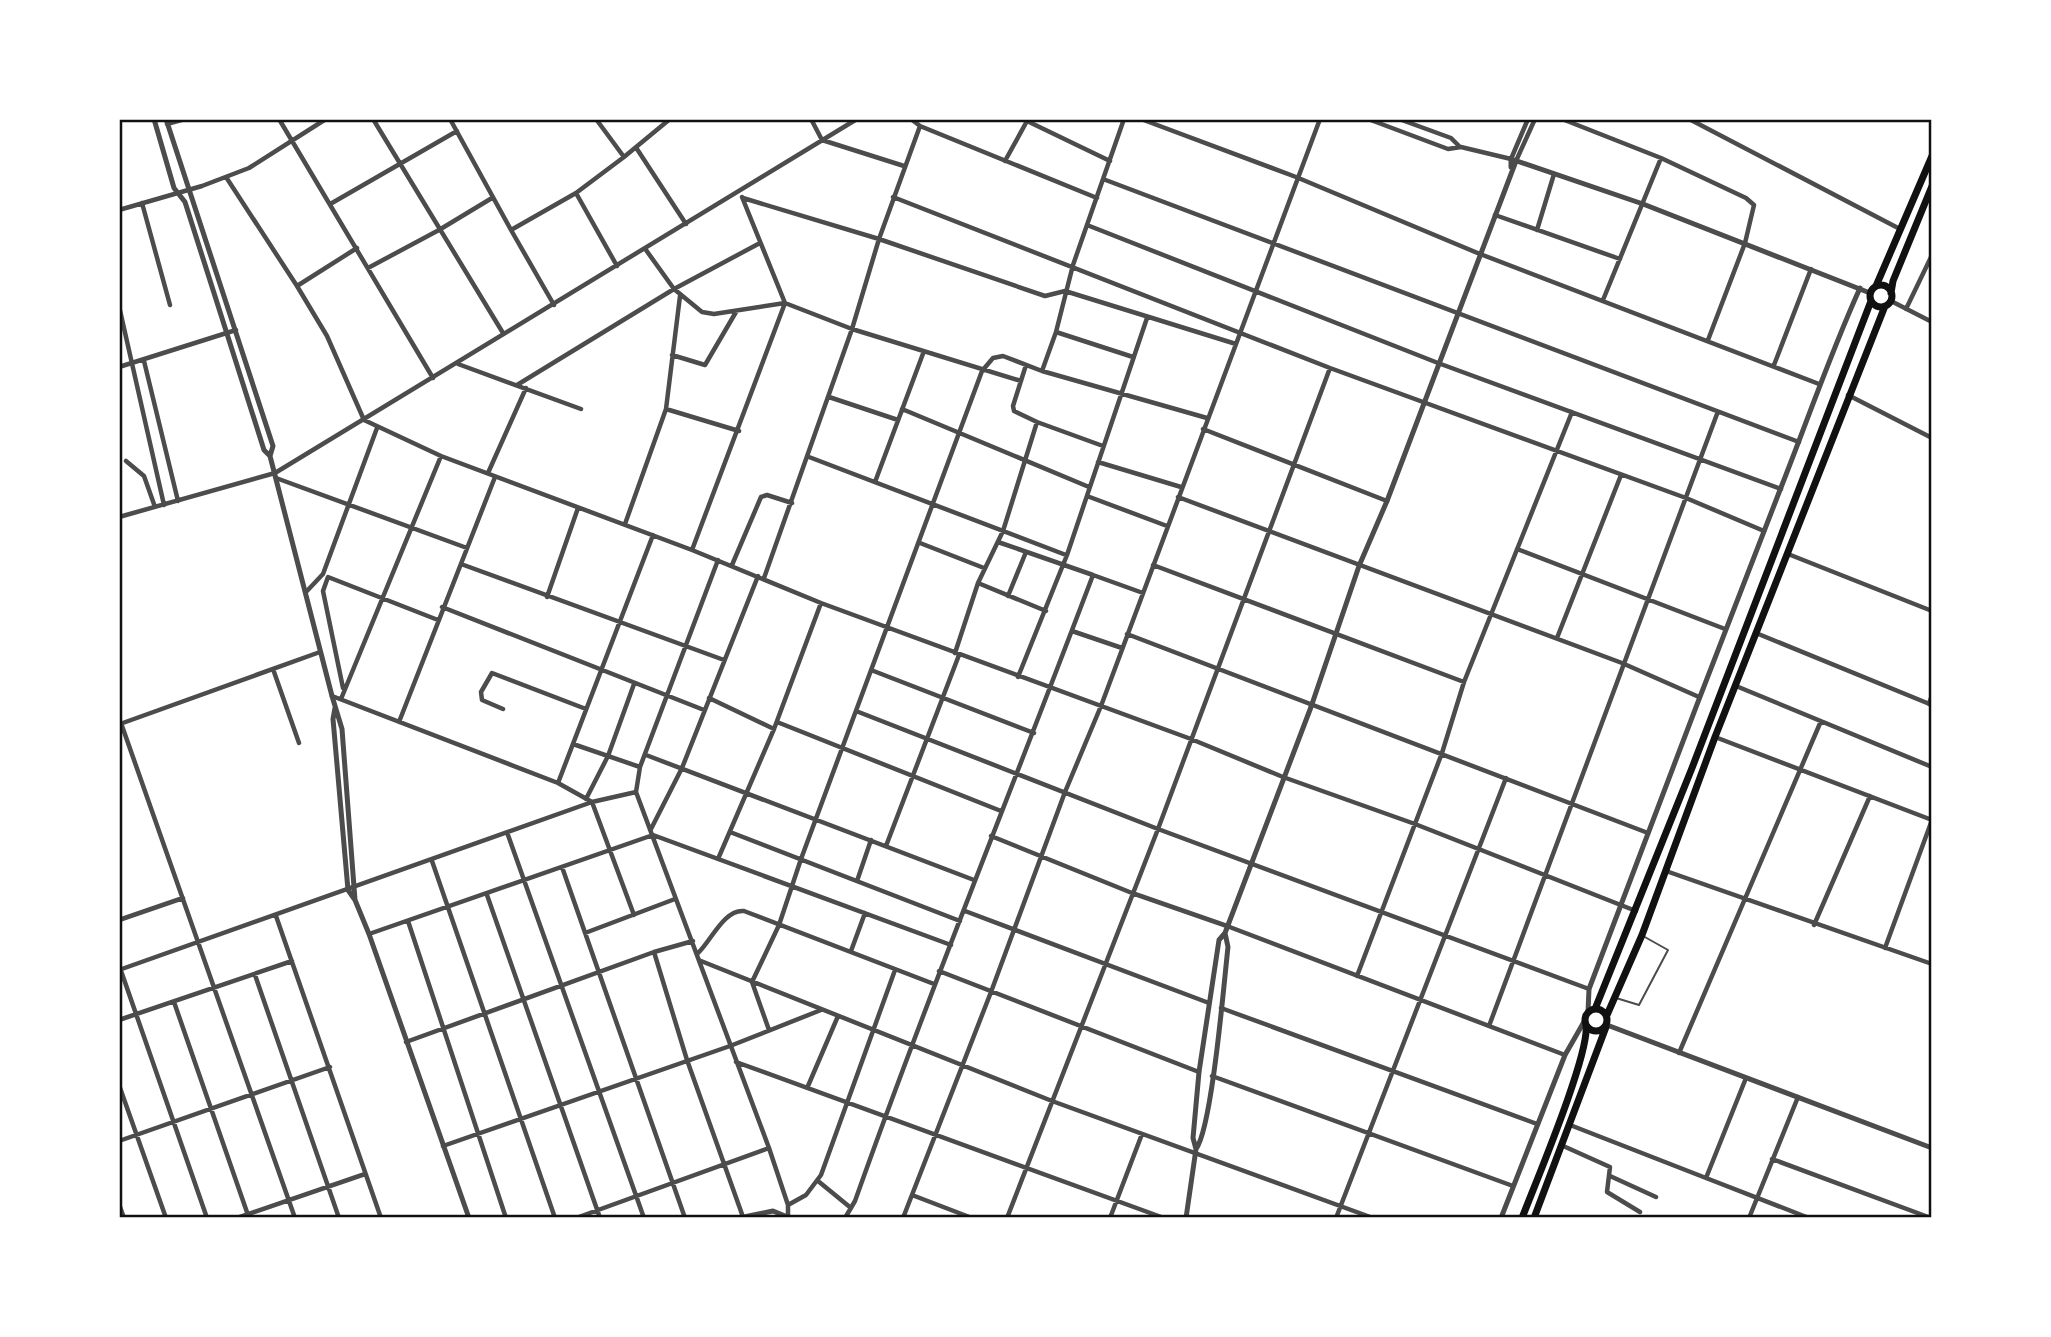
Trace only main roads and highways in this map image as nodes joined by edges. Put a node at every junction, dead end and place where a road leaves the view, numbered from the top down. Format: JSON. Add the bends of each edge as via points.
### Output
{"nodes":[{"id":1,"x":1932,"y":156,"type":"edge"},
{"id":2,"x":1932,"y":186,"type":"edge"},
{"id":3,"x":1872,"y":293,"type":"junction"},
{"id":4,"x":1889,"y":300,"type":"junction"},
{"id":5,"x":1606,"y":1015,"type":"junction"},
{"id":6,"x":1589,"y":1017,"type":"junction"},
{"id":7,"x":1606,"y":1026,"type":"junction"},
{"id":8,"x":1522,"y":1218,"type":"edge"},
{"id":9,"x":1534,"y":1218,"type":"edge"}],
"edges":[{"from":1,"to":3,"type":"highway"},
{"from":2,"to":4,"type":"highway"},
{"from":3,"to":4,"type":"highway","via":[[1877,306]]},
{"from":3,"to":4,"type":"highway","via":[[1884,285]]},
{"from":3,"to":6,"type":"highway","via":[[1636,912]]},
{"from":4,"to":5,"type":"highway","via":[[1847,394],[1642,935]]},
{"from":5,"to":6,"type":"highway"},
{"from":5,"to":7,"type":"highway"},
{"from":6,"to":7,"type":"highway","via":[[1595,1031]]},
{"from":6,"to":8,"type":"highway","via":[[1577,1069]]},
{"from":7,"to":9,"type":"highway"}]}
